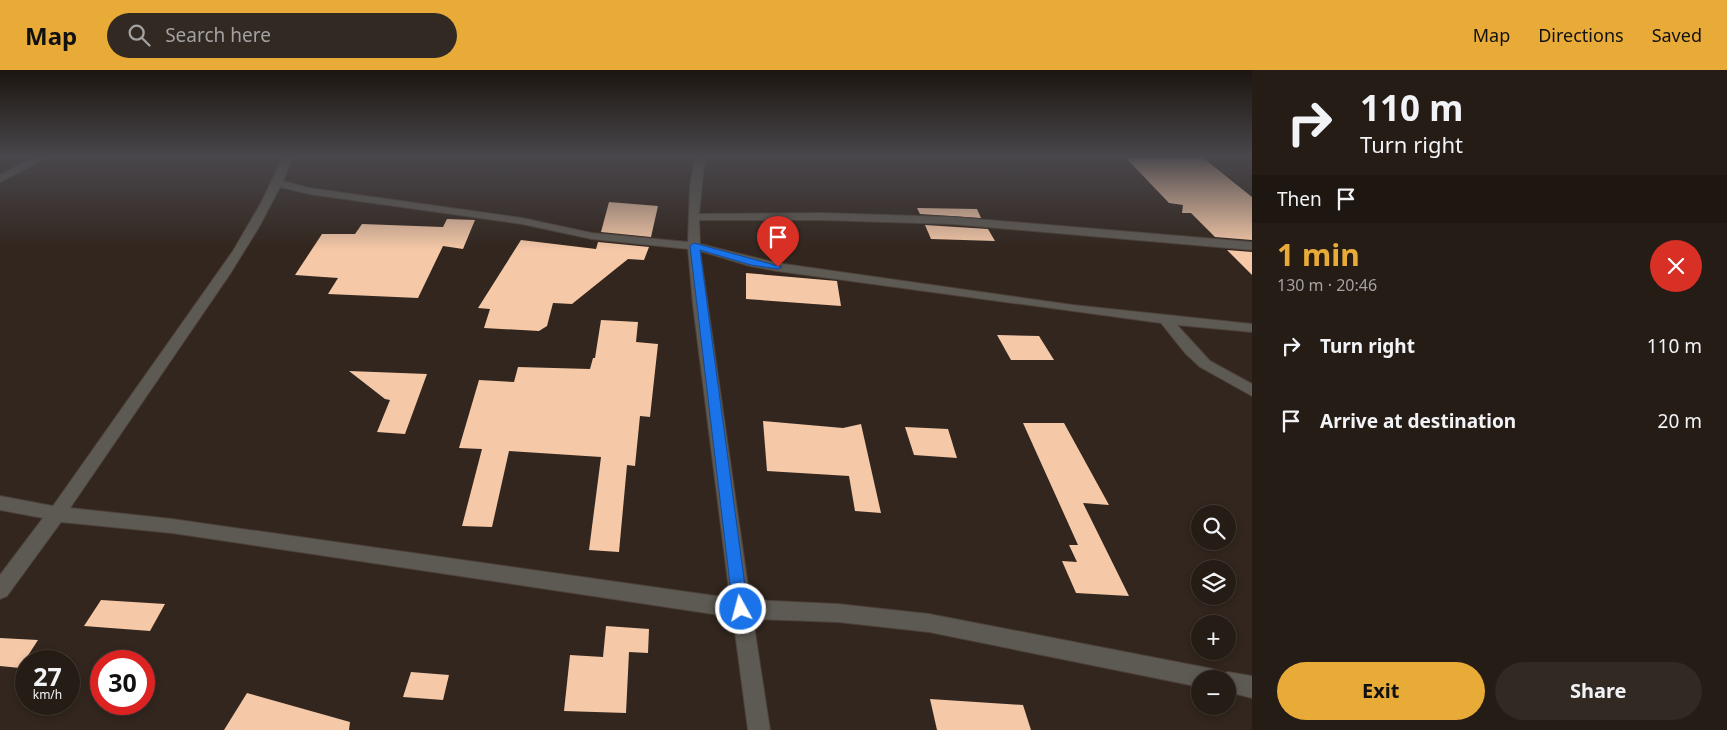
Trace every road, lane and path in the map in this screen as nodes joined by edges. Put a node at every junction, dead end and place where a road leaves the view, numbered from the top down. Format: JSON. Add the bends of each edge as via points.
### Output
{"nodes":[{"id":1,"x":275,"y":188,"type":"edge"},
{"id":2,"x":297,"y":188,"type":"edge"},
{"id":3,"x":696,"y":188,"type":"edge"},
{"id":4,"x":695,"y":217,"type":"junction"},
{"id":5,"x":694,"y":246,"type":"junction"},
{"id":6,"x":1252,"y":246,"type":"edge"},
{"id":7,"x":1165,"y":319,"type":"junction"},
{"id":8,"x":1252,"y":328,"type":"edge"},
{"id":9,"x":1252,"y":391,"type":"edge"},
{"id":10,"x":0,"y":503,"type":"edge"},
{"id":11,"x":58,"y":514,"type":"junction"},
{"id":12,"x":0,"y":590,"type":"edge"},
{"id":13,"x":741,"y":609,"type":"junction"},
{"id":14,"x":1191,"y":675,"type":"edge"},
{"id":15,"x":1236,"y":684,"type":"edge"},
{"id":16,"x":1252,"y":687,"type":"edge"},
{"id":17,"x":759,"y":730,"type":"edge"}],
"edges":[{"from":1,"to":11,"type":"street","via":[[195,315]]},
{"from":2,"to":5,"type":"street","via":[[522,221],[592,236]]},
{"from":3,"to":4,"type":"street"},
{"from":4,"to":5,"type":"street"},
{"from":4,"to":6,"type":"street","via":[[911,219],[1035,226]]},
{"from":5,"to":7,"type":"street","via":[[778,267],[1042,305]]},
{"from":5,"to":13,"type":"street"},
{"from":7,"to":8,"type":"street"},
{"from":7,"to":9,"type":"street","via":[[1205,364]]},
{"from":10,"to":11,"type":"street"},
{"from":11,"to":12,"type":"street"},
{"from":11,"to":13,"type":"street","via":[[172,526]]},
{"from":13,"to":14,"type":"street","via":[[838,613],[929,623]]},
{"from":13,"to":17,"type":"street"},
{"from":15,"to":16,"type":"street"}]}
